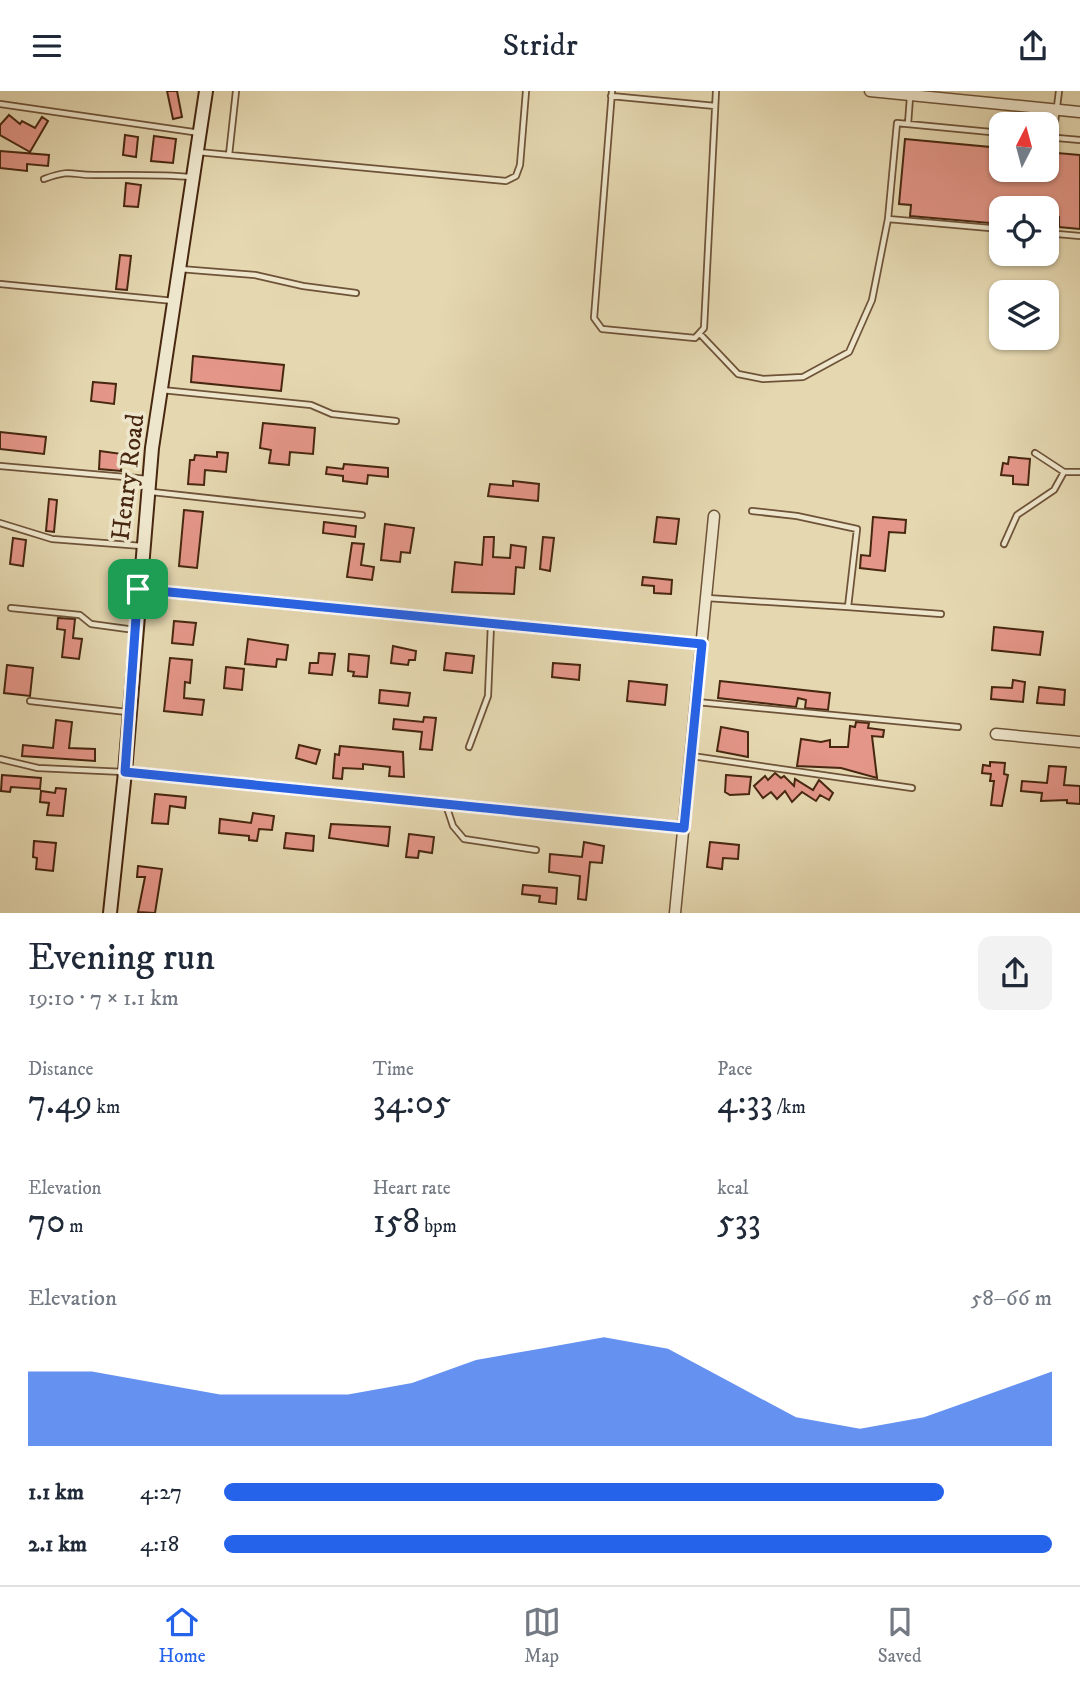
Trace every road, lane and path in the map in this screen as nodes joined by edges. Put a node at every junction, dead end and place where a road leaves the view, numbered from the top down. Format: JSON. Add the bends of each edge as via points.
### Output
{"nodes":[{"id":1,"x":206,"y":91,"type":"edge"},
{"id":2,"x":236,"y":91,"type":"edge"},
{"id":3,"x":526,"y":91,"type":"edge"},
{"id":4,"x":716,"y":91,"type":"edge"},
{"id":5,"x":870,"y":91,"type":"edge"},
{"id":6,"x":1059,"y":91,"type":"edge"},
{"id":7,"x":910,"y":93,"type":"edge"},
{"id":8,"x":612,"y":94,"type":"edge"},
{"id":9,"x":0,"y":104,"type":"edge"},
{"id":10,"x":715,"y":106,"type":"junction"},
{"id":11,"x":1056,"y":109,"type":"junction"},
{"id":12,"x":1056,"y":112,"type":"edge"},
{"id":13,"x":1080,"y":112,"type":"edge"},
{"id":14,"x":908,"y":124,"type":"junction"},
{"id":15,"x":989,"y":132,"type":"edge"},
{"id":16,"x":200,"y":133,"type":"junction"},
{"id":17,"x":1059,"y":138,"type":"edge"},
{"id":18,"x":1080,"y":140,"type":"edge"},
{"id":19,"x":198,"y":152,"type":"junction"},
{"id":20,"x":229,"y":155,"type":"junction"},
{"id":21,"x":194,"y":178,"type":"junction"},
{"id":22,"x":44,"y":179,"type":"dead end"},
{"id":23,"x":888,"y":219,"type":"junction"},
{"id":24,"x":989,"y":228,"type":"edge"},
{"id":25,"x":1059,"y":234,"type":"edge"},
{"id":26,"x":1080,"y":236,"type":"edge"},
{"id":27,"x":180,"y":269,"type":"junction"},
{"id":28,"x":0,"y":284,"type":"edge"},
{"id":29,"x":356,"y":293,"type":"dead end"},
{"id":30,"x":175,"y":301,"type":"junction"},
{"id":31,"x":700,"y":334,"type":"junction"},
{"id":32,"x":161,"y":390,"type":"junction"},
{"id":33,"x":396,"y":421,"type":"dead end"},
{"id":34,"x":1035,"y":453,"type":"dead end"},
{"id":35,"x":0,"y":466,"type":"edge"},
{"id":36,"x":1064,"y":472,"type":"junction"},
{"id":37,"x":1080,"y":472,"type":"edge"},
{"id":38,"x":148,"y":485,"type":"junction"},
{"id":39,"x":752,"y":511,"type":"dead end"},
{"id":40,"x":362,"y":515,"type":"dead end"},
{"id":41,"x":714,"y":516,"type":"dead end"},
{"id":42,"x":0,"y":523,"type":"edge"},
{"id":43,"x":1004,"y":544,"type":"dead end"},
{"id":44,"x":142,"y":546,"type":"junction"},
{"id":45,"x":138,"y":589,"type":"junction"},
{"id":46,"x":706,"y":598,"type":"junction"},
{"id":47,"x":848,"y":607,"type":"junction"},
{"id":48,"x":11,"y":608,"type":"dead end"},
{"id":49,"x":940,"y":614,"type":"dead end"},
{"id":50,"x":492,"y":624,"type":"junction"},
{"id":51,"x":135,"y":630,"type":"junction"},
{"id":52,"x":702,"y":644,"type":"junction"},
{"id":53,"x":30,"y":701,"type":"dead end"},
{"id":54,"x":696,"y":702,"type":"junction"},
{"id":55,"x":129,"y":712,"type":"junction"},
{"id":56,"x":958,"y":727,"type":"dead end"},
{"id":57,"x":996,"y":734,"type":"dead end"},
{"id":58,"x":1080,"y":742,"type":"edge"},
{"id":59,"x":469,"y":747,"type":"dead end"},
{"id":60,"x":691,"y":756,"type":"junction"},
{"id":61,"x":0,"y":759,"type":"edge"},
{"id":62,"x":125,"y":772,"type":"junction"},
{"id":63,"x":912,"y":787,"type":"dead end"},
{"id":64,"x":446,"y":804,"type":"junction"},
{"id":65,"x":684,"y":828,"type":"junction"},
{"id":66,"x":536,"y":850,"type":"dead end"},
{"id":67,"x":110,"y":913,"type":"edge"},
{"id":68,"x":675,"y":913,"type":"edge"}],
"edges":[{"from":1,"to":16,"type":"street","name":"Henry Road"},
{"from":2,"to":20,"type":"lane"},
{"from":3,"to":20,"type":"lane","via":[[520,165],[516,176],[506,181]]},
{"from":4,"to":10,"type":"lane"},
{"from":5,"to":7,"type":"street"},
{"from":6,"to":11,"type":"lane"},
{"from":7,"to":11,"type":"street"},
{"from":7,"to":14,"type":"lane"},
{"from":8,"to":10,"type":"lane"},
{"from":8,"to":31,"type":"lane","via":[[594,319],[602,329],[695,338]]},
{"from":9,"to":16,"type":"lane"},
{"from":10,"to":31,"type":"lane","via":[[704,328]]},
{"from":11,"to":12,"type":"lane"},
{"from":11,"to":13,"type":"street"},
{"from":14,"to":15,"type":"lane"},
{"from":14,"to":23,"type":"lane","via":[[897,123]]},
{"from":16,"to":19,"type":"street","name":"Henry Road"},
{"from":17,"to":18,"type":"lane"},
{"from":19,"to":20,"type":"lane"},
{"from":19,"to":21,"type":"street","name":"Henry Road"},
{"from":21,"to":22,"type":"lane","via":[[69,171]]},
{"from":21,"to":27,"type":"street","name":"Henry Road"},
{"from":23,"to":24,"type":"lane"},
{"from":23,"to":31,"type":"lane","via":[[872,300],[849,352],[803,377],[763,379],[738,374]]},
{"from":25,"to":26,"type":"lane"},
{"from":27,"to":29,"type":"lane","via":[[255,275]]},
{"from":27,"to":30,"type":"street","name":"Henry Road"},
{"from":28,"to":30,"type":"lane"},
{"from":30,"to":32,"type":"street","name":"Henry Road"},
{"from":32,"to":33,"type":"lane","via":[[311,405],[332,415]]},
{"from":32,"to":38,"type":"street","name":"Henry Road"},
{"from":34,"to":36,"type":"lane"},
{"from":35,"to":38,"type":"lane"},
{"from":36,"to":37,"type":"lane"},
{"from":36,"to":43,"type":"lane","via":[[1054,490],[1017,515]]},
{"from":38,"to":40,"type":"lane"},
{"from":38,"to":44,"type":"street","name":"Henry Road"},
{"from":39,"to":47,"type":"lane","via":[[857,529]]},
{"from":41,"to":46,"type":"street"},
{"from":42,"to":44,"type":"lane","via":[[52,539]]},
{"from":44,"to":45,"type":"street","name":"Henry Road"},
{"from":45,"to":50,"type":"street"},
{"from":45,"to":51,"type":"street","name":"Henry Road"},
{"from":46,"to":47,"type":"lane"},
{"from":46,"to":52,"type":"street"},
{"from":47,"to":49,"type":"lane"},
{"from":48,"to":51,"type":"lane","via":[[80,615],[91,624]]},
{"from":50,"to":52,"type":"street"},
{"from":50,"to":59,"type":"lane","via":[[488,697]]},
{"from":51,"to":55,"type":"street","name":"Henry Road"},
{"from":52,"to":54,"type":"street"},
{"from":53,"to":55,"type":"lane"},
{"from":54,"to":56,"type":"lane"},
{"from":54,"to":60,"type":"street"},
{"from":55,"to":62,"type":"street","name":"Henry Road"},
{"from":57,"to":58,"type":"street"},
{"from":60,"to":63,"type":"lane"},
{"from":60,"to":65,"type":"street"},
{"from":61,"to":62,"type":"lane","via":[[38,768]]},
{"from":62,"to":64,"type":"street"},
{"from":62,"to":67,"type":"street","name":"Henry Road"},
{"from":64,"to":65,"type":"street"},
{"from":64,"to":66,"type":"lane","via":[[453,826],[464,839]]},
{"from":65,"to":68,"type":"street"}]}
